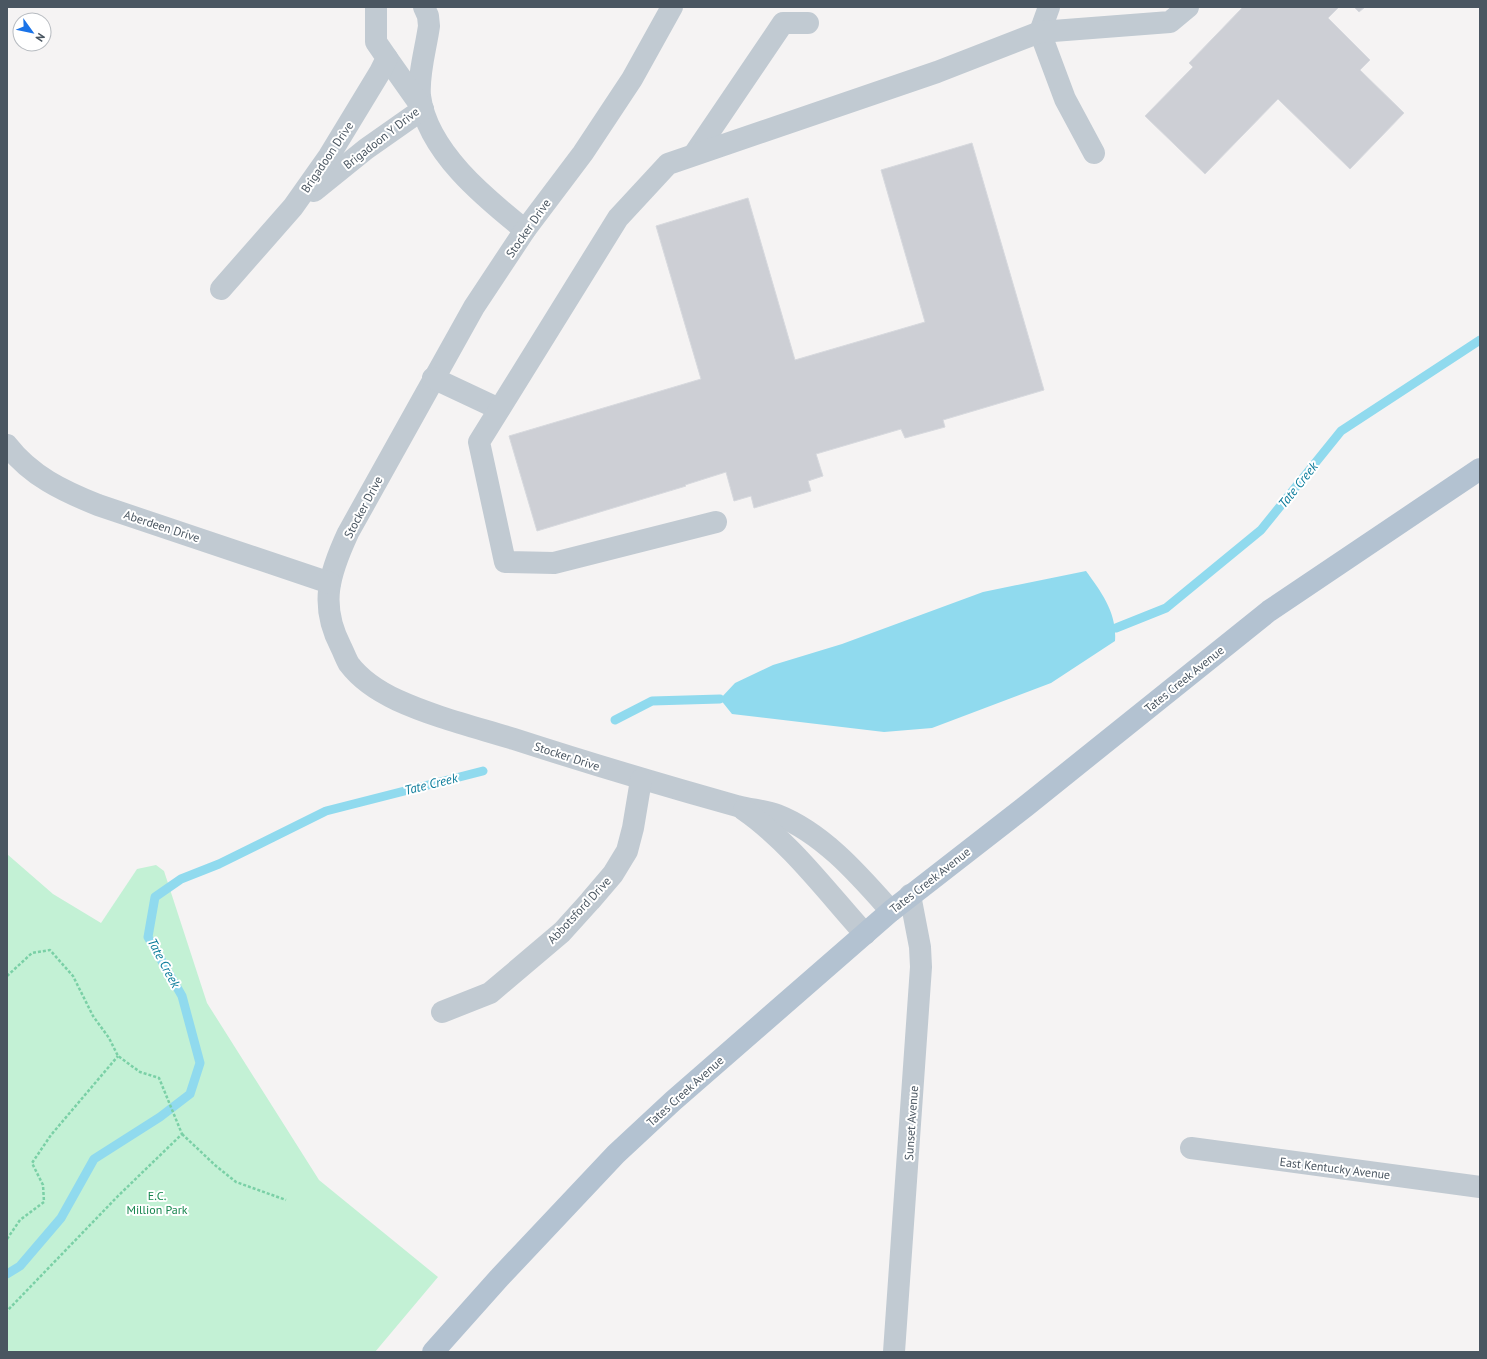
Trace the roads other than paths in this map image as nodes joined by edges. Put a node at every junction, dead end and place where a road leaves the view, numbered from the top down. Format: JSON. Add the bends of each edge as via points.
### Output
{"nodes":[{"id":1,"x":376,"y":7,"type":"edge"},
{"id":2,"x":424,"y":7,"type":"edge"},
{"id":3,"x":672,"y":7,"type":"edge"},
{"id":4,"x":1049,"y":7,"type":"edge"},
{"id":5,"x":1188,"y":7,"type":"edge"},
{"id":6,"x":808,"y":23,"type":"dead end"},
{"id":7,"x":1040,"y":32,"type":"junction"},
{"id":8,"x":387,"y":58,"type":"junction"},
{"id":9,"x":423,"y":109,"type":"junction"},
{"id":10,"x":695,"y":153,"type":"junction"},
{"id":11,"x":1094,"y":153,"type":"dead end"},
{"id":12,"x":293,"y":207,"type":"junction"},
{"id":13,"x":525,"y":230,"type":"junction"},
{"id":14,"x":221,"y":289,"type":"dead end"},
{"id":15,"x":433,"y":378,"type":"junction"},
{"id":16,"x":500,"y":409,"type":"junction"},
{"id":17,"x":7,"y":445,"type":"edge"},
{"id":18,"x":1480,"y":469,"type":"edge"},
{"id":19,"x":716,"y":522,"type":"dead end"},
{"id":20,"x":330,"y":583,"type":"junction"},
{"id":21,"x":641,"y":780,"type":"junction"},
{"id":22,"x":739,"y":807,"type":"junction"},
{"id":23,"x":910,"y":895,"type":"junction"},
{"id":24,"x":891,"y":911,"type":"junction"},
{"id":25,"x":865,"y":934,"type":"junction"},
{"id":26,"x":442,"y":1012,"type":"dead end"},
{"id":27,"x":1191,"y":1148,"type":"dead end"},
{"id":28,"x":1480,"y":1187,"type":"edge"},
{"id":29,"x":432,"y":1352,"type":"edge"},
{"id":30,"x":894,"y":1352,"type":"edge"}],
"edges":[{"from":1,"to":8,"type":"street","via":[[376,42]]},
{"from":2,"to":9,"type":"street","via":[[429,26],[420,84]]},
{"from":3,"to":13,"type":"street","name":"Stocker Drive","via":[[632,79],[583,153]]},
{"from":4,"to":7,"type":"street"},
{"from":5,"to":7,"type":"street","via":[[1170,22]]},
{"from":6,"to":10,"type":"street","via":[[783,23]]},
{"from":7,"to":10,"type":"street","via":[[937,72]]},
{"from":7,"to":11,"type":"street","via":[[1065,99]]},
{"from":8,"to":9,"type":"street","name":"Brigadoon Y Drive"},
{"from":8,"to":12,"type":"street","name":"Brigadoon Drive","via":[[329,156]]},
{"from":9,"to":12,"type":"street","name":"Brigadoon Y Drive","via":[[366,149]]},
{"from":9,"to":13,"type":"street","via":[[432,132],[467,179]]},
{"from":10,"to":16,"type":"street","via":[[668,164],[618,218]]},
{"from":12,"to":14,"type":"street","name":"Brigadoon Drive"},
{"from":13,"to":15,"type":"street","name":"Stocker Drive","via":[[474,307]]},
{"from":15,"to":16,"type":"street"},
{"from":15,"to":20,"type":"street","name":"Stocker Drive","via":[[348,533]]},
{"from":16,"to":19,"type":"street","via":[[479,442],[505,562],[554,563]]},
{"from":17,"to":20,"type":"street","name":"Aberdeen Drive","via":[[34,473],[62,491]]},
{"from":18,"to":23,"type":"main road","name":"Tates Creek Avenue","via":[[1269,611],[1026,806]]},
{"from":20,"to":21,"type":"street","name":"Stocker Drive","via":[[328,593],[332,630],[349,664],[362,678],[379,690],[439,715]]},
{"from":21,"to":22,"type":"street","name":"Stocker Drive"},
{"from":21,"to":26,"type":"street","name":"Abbotsford Drive","via":[[627,852],[613,874],[590,901],[562,932],[490,993]]},
{"from":22,"to":24,"type":"street","name":"Stocker Drive","via":[[776,814],[812,834],[842,860]]},
{"from":22,"to":25,"type":"street","name":"Stocker Drive","via":[[781,841]]},
{"from":23,"to":24,"type":"main road","name":"Tates Creek Avenue"},
{"from":23,"to":30,"type":"street","name":"Sunset Avenue","via":[[921,967]]},
{"from":24,"to":25,"type":"main road","name":"Tates Creek Avenue"},
{"from":25,"to":29,"type":"main road","name":"Tates Creek Avenue","via":[[616,1154]]},
{"from":27,"to":28,"type":"street","name":"East Kentucky Avenue"}]}
